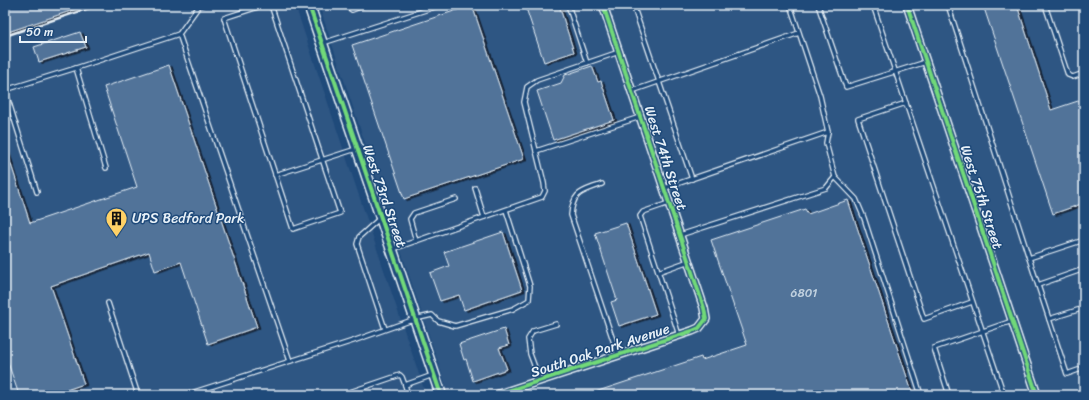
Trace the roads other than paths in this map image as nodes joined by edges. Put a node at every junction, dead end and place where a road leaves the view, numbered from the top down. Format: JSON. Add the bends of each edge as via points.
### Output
{"nodes":[{"id":1,"x":202,"y":5,"type":"edge"},
{"id":2,"x":264,"y":5,"type":"edge"},
{"id":3,"x":271,"y":5,"type":"edge"},
{"id":4,"x":324,"y":5,"type":"edge"},
{"id":5,"x":345,"y":5,"type":"edge"},
{"id":6,"x":365,"y":5,"type":"edge"},
{"id":7,"x":441,"y":5,"type":"edge"},
{"id":8,"x":568,"y":5,"type":"edge"},
{"id":9,"x":603,"y":5,"type":"edge"},
{"id":10,"x":633,"y":5,"type":"edge"},
{"id":11,"x":790,"y":5,"type":"edge"},
{"id":12,"x":818,"y":5,"type":"edge"},
{"id":13,"x":873,"y":5,"type":"edge"},
{"id":14,"x":907,"y":5,"type":"edge"},
{"id":15,"x":948,"y":5,"type":"edge"},
{"id":16,"x":1045,"y":5,"type":"edge"},
{"id":17,"x":310,"y":8,"type":"edge"},
{"id":18,"x":799,"y":33,"type":"junction"},
{"id":19,"x":180,"y":34,"type":"junction"},
{"id":20,"x":322,"y":44,"type":"junction"},
{"id":21,"x":619,"y":52,"type":"junction"},
{"id":22,"x":926,"y":62,"type":"junction"},
{"id":23,"x":586,"y":63,"type":"junction"},
{"id":24,"x":76,"y":68,"type":"junction"},
{"id":25,"x":895,"y":72,"type":"junction"},
{"id":26,"x":1084,"y":73,"type":"edge"},
{"id":27,"x":658,"y":81,"type":"junction"},
{"id":28,"x":5,"y":90,"type":"edge"},
{"id":29,"x":632,"y":91,"type":"junction"},
{"id":30,"x":906,"y":103,"type":"junction"},
{"id":31,"x":640,"y":117,"type":"junction"},
{"id":32,"x":828,"y":132,"type":"junction"},
{"id":33,"x":357,"y":148,"type":"junction"},
{"id":34,"x":536,"y":151,"type":"junction"},
{"id":35,"x":322,"y":160,"type":"junction"},
{"id":36,"x":106,"y":168,"type":"dead end"},
{"id":37,"x":275,"y":175,"type":"junction"},
{"id":38,"x":834,"y":177,"type":"junction"},
{"id":39,"x":692,"y":179,"type":"junction"},
{"id":40,"x":602,"y":184,"type":"dead end"},
{"id":41,"x":474,"y":188,"type":"dead end"},
{"id":42,"x":664,"y":188,"type":"junction"},
{"id":43,"x":37,"y":192,"type":"dead end"},
{"id":44,"x":456,"y":199,"type":"dead end"},
{"id":45,"x":669,"y":203,"type":"junction"},
{"id":46,"x":506,"y":210,"type":"junction"},
{"id":47,"x":484,"y":217,"type":"junction"},
{"id":48,"x":381,"y":218,"type":"junction"},
{"id":49,"x":680,"y":235,"type":"junction"},
{"id":50,"x":1084,"y":240,"type":"edge"},
{"id":51,"x":416,"y":241,"type":"junction"},
{"id":52,"x":392,"y":249,"type":"junction"},
{"id":53,"x":1029,"y":258,"type":"junction"},
{"id":54,"x":689,"y":261,"type":"junction"},
{"id":55,"x":1084,"y":269,"type":"edge"},
{"id":56,"x":658,"y":272,"type":"junction"},
{"id":57,"x":1038,"y":285,"type":"junction"},
{"id":58,"x":972,"y":302,"type":"junction"},
{"id":59,"x":108,"y":303,"type":"dead end"},
{"id":60,"x":1084,"y":308,"type":"edge"},
{"id":61,"x":415,"y":318,"type":"junction"},
{"id":62,"x":706,"y":319,"type":"joint"},
{"id":63,"x":1049,"y":319,"type":"junction"},
{"id":64,"x":1012,"y":321,"type":"junction"},
{"id":65,"x":556,"y":324,"type":"dead end"},
{"id":66,"x":385,"y":329,"type":"junction"},
{"id":67,"x":982,"y":332,"type":"junction"},
{"id":68,"x":679,"y":335,"type":"junction"},
{"id":69,"x":618,"y":355,"type":"junction"},
{"id":70,"x":290,"y":361,"type":"junction"},
{"id":71,"x":1084,"y":368,"type":"edge"},
{"id":72,"x":434,"y":375,"type":"junction"},
{"id":73,"x":540,"y":381,"type":"junction"},
{"id":74,"x":405,"y":385,"type":"junction"},
{"id":75,"x":138,"y":395,"type":"edge"},
{"id":76,"x":184,"y":395,"type":"edge"},
{"id":77,"x":341,"y":395,"type":"edge"},
{"id":78,"x":408,"y":395,"type":"edge"},
{"id":79,"x":441,"y":395,"type":"edge"},
{"id":80,"x":496,"y":395,"type":"edge"},
{"id":81,"x":921,"y":395,"type":"edge"},
{"id":82,"x":949,"y":395,"type":"edge"},
{"id":83,"x":1004,"y":395,"type":"edge"},
{"id":84,"x":1037,"y":395,"type":"edge"}],
"edges":[{"from":1,"to":19,"type":"lane"},
{"from":2,"to":37,"type":"lane","via":[[224,18]]},
{"from":3,"to":35,"type":"lane"},
{"from":4,"to":17,"type":"lane"},
{"from":5,"to":6,"type":"lane","via":[[352,10]]},
{"from":7,"to":20,"type":"lane"},
{"from":8,"to":23,"type":"lane"},
{"from":9,"to":21,"type":"street","name":"West 74th Street"},
{"from":10,"to":27,"type":"lane"},
{"from":11,"to":18,"type":"lane"},
{"from":12,"to":25,"type":"lane","via":[[846,87]]},
{"from":13,"to":25,"type":"lane"},
{"from":14,"to":22,"type":"street","name":"West 75th Street"},
{"from":15,"to":53,"type":"lane"},
{"from":16,"to":26,"type":"lane","via":[[1068,75],[1073,77]]},
{"from":17,"to":20,"type":"street","name":"West 73rd Street"},
{"from":18,"to":27,"type":"lane"},
{"from":18,"to":32,"type":"lane","via":[[820,96]]},
{"from":19,"to":24,"type":"lane"},
{"from":19,"to":70,"type":"lane"},
{"from":20,"to":33,"type":"street","name":"West 73rd Street"},
{"from":21,"to":23,"type":"lane"},
{"from":21,"to":29,"type":"street","name":"West 74th Street"},
{"from":22,"to":25,"type":"lane"},
{"from":22,"to":64,"type":"street","name":"West 75th Street"},
{"from":23,"to":34,"type":"lane","via":[[537,80],[527,87],[524,102]]},
{"from":24,"to":28,"type":"lane"},
{"from":24,"to":36,"type":"lane"},
{"from":25,"to":30,"type":"lane"},
{"from":27,"to":29,"type":"lane"},
{"from":27,"to":39,"type":"lane"},
{"from":28,"to":43,"type":"lane"},
{"from":29,"to":31,"type":"street","name":"West 74th Street"},
{"from":30,"to":58,"type":"lane"},
{"from":30,"to":58,"type":"lane","via":[[858,119],[924,319]]},
{"from":31,"to":34,"type":"lane"},
{"from":31,"to":42,"type":"street","name":"West 74th Street"},
{"from":32,"to":38,"type":"lane","via":[[826,143]]},
{"from":32,"to":39,"type":"lane"},
{"from":33,"to":35,"type":"lane"},
{"from":33,"to":48,"type":"street","name":"West 73rd Street"},
{"from":34,"to":46,"type":"lane","via":[[544,183],[545,191],[542,197]]},
{"from":35,"to":37,"type":"lane"},
{"from":35,"to":37,"type":"lane","via":[[340,213],[293,229]]},
{"from":38,"to":49,"type":"lane","via":[[826,188]]},
{"from":38,"to":81,"type":"lane","via":[[856,199],[864,218]]},
{"from":39,"to":42,"type":"lane"},
{"from":40,"to":69,"type":"lane","via":[[574,198],[571,214]]},
{"from":41,"to":47,"type":"lane"},
{"from":42,"to":45,"type":"street","name":"West 74th Street"},
{"from":44,"to":51,"type":"lane","via":[[414,213],[410,219]]},
{"from":45,"to":49,"type":"street","name":"West 74th Street"},
{"from":45,"to":56,"type":"lane","via":[[643,212],[640,216]]},
{"from":46,"to":47,"type":"lane"},
{"from":46,"to":61,"type":"lane","via":[[530,286],[528,300],[513,309],[455,326],[438,321],[432,315]]},
{"from":47,"to":51,"type":"lane"},
{"from":48,"to":52,"type":"street","name":"West 73rd Street"},
{"from":48,"to":66,"type":"lane","via":[[359,237],[357,244]]},
{"from":49,"to":54,"type":"street","name":"West 74th Street"},
{"from":50,"to":53,"type":"lane"},
{"from":51,"to":52,"type":"lane"},
{"from":52,"to":61,"type":"street","name":"West 73rd Street"},
{"from":53,"to":57,"type":"lane"},
{"from":54,"to":56,"type":"lane"},
{"from":54,"to":62,"type":"street","name":"West 74th Street"},
{"from":55,"to":57,"type":"lane"},
{"from":56,"to":68,"type":"lane"},
{"from":57,"to":63,"type":"lane"},
{"from":58,"to":67,"type":"lane"},
{"from":59,"to":75,"type":"lane"},
{"from":60,"to":63,"type":"lane"},
{"from":61,"to":66,"type":"lane"},
{"from":61,"to":72,"type":"street","name":"West 73rd Street"},
{"from":62,"to":68,"type":"street","name":"South Oak Park Avenue","via":[[699,328]]},
{"from":63,"to":71,"type":"lane","via":[[1067,374]]},
{"from":64,"to":67,"type":"lane"},
{"from":64,"to":84,"type":"street","name":"West 75th Street"},
{"from":65,"to":73,"type":"lane","via":[[533,331],[528,340],[530,354]]},
{"from":66,"to":70,"type":"lane"},
{"from":67,"to":82,"type":"lane","via":[[934,348]]},
{"from":67,"to":83,"type":"lane"},
{"from":68,"to":69,"type":"street","name":"South Oak Park Avenue"},
{"from":69,"to":73,"type":"street","name":"South Oak Park Avenue"},
{"from":70,"to":76,"type":"lane"},
{"from":72,"to":74,"type":"lane"},
{"from":72,"to":79,"type":"street","name":"West 73rd Street"},
{"from":73,"to":80,"type":"street","name":"South Oak Park Avenue"},
{"from":74,"to":77,"type":"lane","via":[[400,375]]},
{"from":74,"to":78,"type":"lane"}]}
